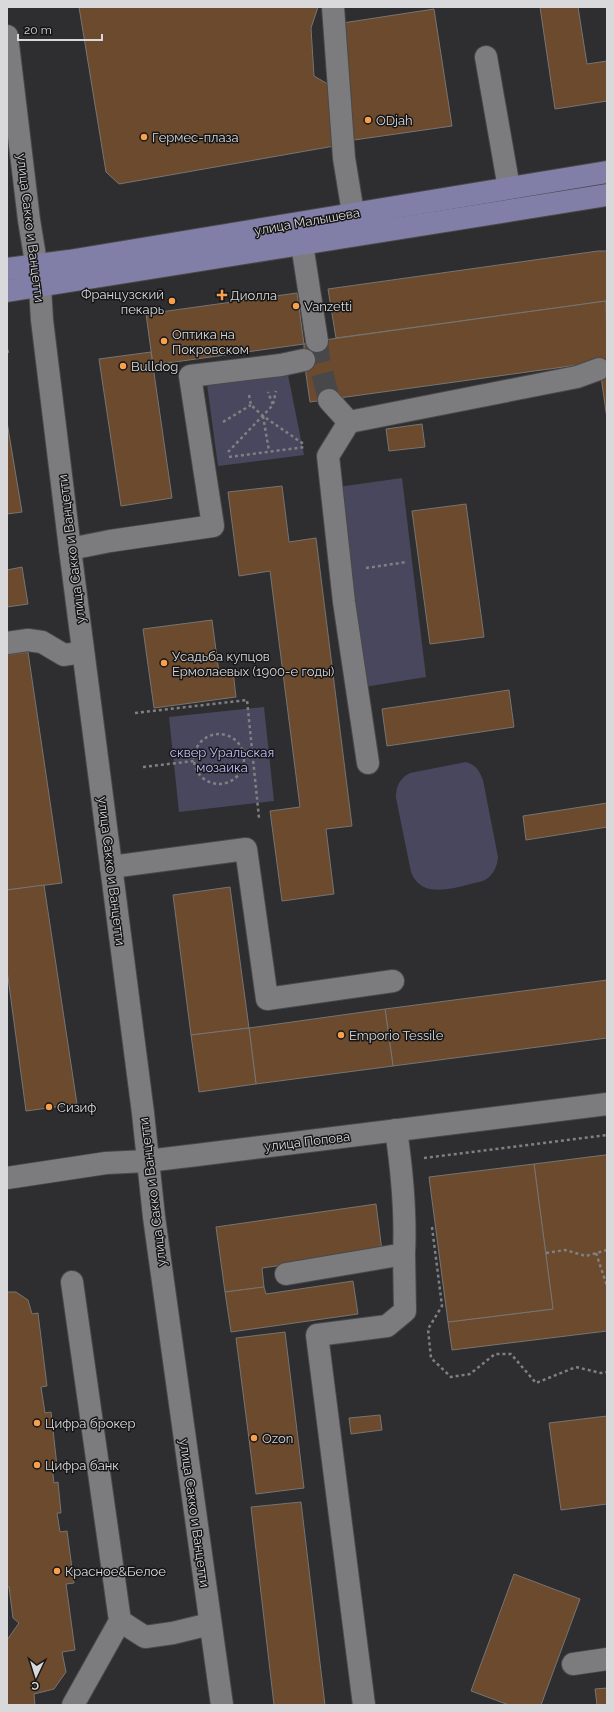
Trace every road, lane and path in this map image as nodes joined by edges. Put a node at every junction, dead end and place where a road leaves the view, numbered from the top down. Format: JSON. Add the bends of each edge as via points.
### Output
{"nodes":[{"id":1,"x":333,"y":7,"type":"edge"},
{"id":2,"x":7,"y":36,"type":"edge"},
{"id":3,"x":486,"y":57,"type":"dead end"},
{"id":4,"x":607,"y":172,"type":"edge"},
{"id":5,"x":509,"y":188,"type":"junction"},
{"id":6,"x":607,"y":195,"type":"edge"},
{"id":7,"x":353,"y":214,"type":"junction"},
{"id":8,"x":300,"y":233,"type":"junction"},
{"id":9,"x":37,"y":265,"type":"junction"},
{"id":10,"x":7,"y":269,"type":"edge"},
{"id":11,"x":40,"y":287,"type":"junction"},
{"id":12,"x":7,"y":291,"type":"edge"},
{"id":13,"x":317,"y":341,"type":"tunnel mouth"},
{"id":14,"x":304,"y":360,"type":"dead end"},
{"id":15,"x":600,"y":369,"type":"dead end"},
{"id":16,"x":267,"y":388,"type":"dead end"},
{"id":17,"x":249,"y":392,"type":"dead end"},
{"id":18,"x":329,"y":400,"type":"tunnel mouth"},
{"id":19,"x":252,"y":405,"type":"junction"},
{"id":20,"x":263,"y":416,"type":"junction"},
{"id":21,"x":349,"y":422,"type":"junction"},
{"id":22,"x":200,"y":436,"type":"junction"},
{"id":23,"x":269,"y":451,"type":"junction"},
{"id":24,"x":212,"y":460,"type":"junction"},
{"id":25,"x":70,"y":549,"type":"junction"},
{"id":26,"x":407,"y":562,"type":"dead end"},
{"id":27,"x":341,"y":571,"type":"junction"},
{"id":28,"x":7,"y":643,"type":"edge"},
{"id":29,"x":83,"y":652,"type":"junction"},
{"id":30,"x":135,"y":713,"type":"dead end"},
{"id":31,"x":194,"y":761,"type":"junction"},
{"id":32,"x":368,"y":763,"type":"dead end"},
{"id":33,"x":143,"y":767,"type":"dead end"},
{"id":34,"x":259,"y":818,"type":"dead end"},
{"id":35,"x":111,"y":867,"type":"junction"},
{"id":36,"x":393,"y":981,"type":"dead end"},
{"id":37,"x":607,"y":1104,"type":"edge"},
{"id":38,"x":396,"y":1130,"type":"junction"},
{"id":39,"x":607,"y":1135,"type":"edge"},
{"id":40,"x":424,"y":1158,"type":"dead end"},
{"id":41,"x":147,"y":1161,"type":"junction"},
{"id":42,"x":7,"y":1178,"type":"edge"},
{"id":43,"x":431,"y":1220,"type":"dead end"},
{"id":44,"x":607,"y":1250,"type":"edge"},
{"id":45,"x":546,"y":1253,"type":"dead end"},
{"id":46,"x":596,"y":1253,"type":"junction"},
{"id":47,"x":404,"y":1254,"type":"junction"},
{"id":48,"x":286,"y":1274,"type":"dead end"},
{"id":49,"x":72,"y":1282,"type":"dead end"},
{"id":50,"x":607,"y":1286,"type":"edge"},
{"id":51,"x":607,"y":1372,"type":"edge"},
{"id":52,"x":120,"y":1621,"type":"junction"},
{"id":53,"x":210,"y":1624,"type":"junction"},
{"id":54,"x":607,"y":1659,"type":"edge"},
{"id":55,"x":573,"y":1664,"type":"dead end"},
{"id":56,"x":73,"y":1705,"type":"edge"},
{"id":57,"x":222,"y":1705,"type":"edge"},
{"id":58,"x":364,"y":1705,"type":"edge"}],
"edges":[{"from":1,"to":7,"type":"street","via":[[344,158]]},
{"from":2,"to":9,"type":"street","name":"улица Сакко и Ванцетти","via":[[29,220]]},
{"from":3,"to":5,"type":"street"},
{"from":4,"to":5,"type":"main road","name":"улица Малышева"},
{"from":5,"to":7,"type":"main road","name":"улица Малышева"},
{"from":6,"to":8,"type":"main road","name":"улица Малышева"},
{"from":7,"to":8,"type":"main road","name":"улица Малышева"},
{"from":8,"to":9,"type":"main road","name":"улица Малышева"},
{"from":8,"to":11,"type":"main road","name":"улица Малышева"},
{"from":8,"to":13,"type":"street"},
{"from":9,"to":10,"type":"main road","name":"улица Малышева"},
{"from":9,"to":11,"type":"street","name":"улица Сакко и Ванцетти"},
{"from":11,"to":12,"type":"main road","name":"улица Малышева"},
{"from":11,"to":25,"type":"street","name":"улица Сакко и Ванцетти"},
{"from":14,"to":22,"type":"street","via":[[190,376]]},
{"from":15,"to":21,"type":"street","via":[[577,377]]},
{"from":16,"to":20,"type":"path","via":[[273,405]]},
{"from":17,"to":19,"type":"path"},
{"from":18,"to":21,"type":"street"},
{"from":19,"to":20,"type":"path"},
{"from":19,"to":22,"type":"path"},
{"from":20,"to":23,"type":"path"},
{"from":20,"to":23,"type":"path","via":[[307,446]]},
{"from":20,"to":24,"type":"path"},
{"from":21,"to":27,"type":"street","via":[[328,456]]},
{"from":22,"to":24,"type":"street"},
{"from":23,"to":24,"type":"path"},
{"from":24,"to":25,"type":"street","via":[[213,526]]},
{"from":25,"to":29,"type":"street","name":"улица Сакко и Ванцетти"},
{"from":26,"to":27,"type":"path"},
{"from":27,"to":32,"type":"street"},
{"from":28,"to":29,"type":"street","via":[[28,640],[42,642],[64,655]]},
{"from":29,"to":35,"type":"street","name":"улица Сакко и Ванцетти"},
{"from":30,"to":34,"type":"path","via":[[247,700]]},
{"from":31,"to":31,"type":"path","via":[[198,746],[205,738],[214,734],[225,735],[234,740],[241,748],[244,758],[237,777],[228,783],[218,784],[208,782],[200,776]]},
{"from":31,"to":33,"type":"path"},
{"from":35,"to":36,"type":"street","via":[[246,849],[267,999]]},
{"from":35,"to":41,"type":"street","name":"улица Сакко и Ванцетти"},
{"from":37,"to":38,"type":"street","name":"улица Попова"},
{"from":38,"to":41,"type":"street","name":"улица Попова"},
{"from":38,"to":47,"type":"street","via":[[402,1177]]},
{"from":39,"to":40,"type":"path"},
{"from":41,"to":42,"type":"street","name":"улица Попова","via":[[106,1163]]},
{"from":41,"to":53,"type":"street","name":"улица Сакко и Ванцетти"},
{"from":43,"to":51,"type":"path","via":[[442,1306],[428,1329],[431,1358],[451,1377],[470,1374],[495,1354],[511,1354],[536,1383],[576,1366],[601,1373]]},
{"from":44,"to":46,"type":"path"},
{"from":45,"to":46,"type":"path","via":[[565,1250],[586,1256]]},
{"from":46,"to":50,"type":"path"},
{"from":47,"to":48,"type":"street"},
{"from":47,"to":58,"type":"street","via":[[405,1311],[387,1326],[317,1335]]},
{"from":49,"to":52,"type":"street"},
{"from":52,"to":53,"type":"street","via":[[145,1637]]},
{"from":52,"to":56,"type":"street"},
{"from":53,"to":57,"type":"street","name":"улица Сакко и Ванцетти"},
{"from":54,"to":55,"type":"street"}]}
